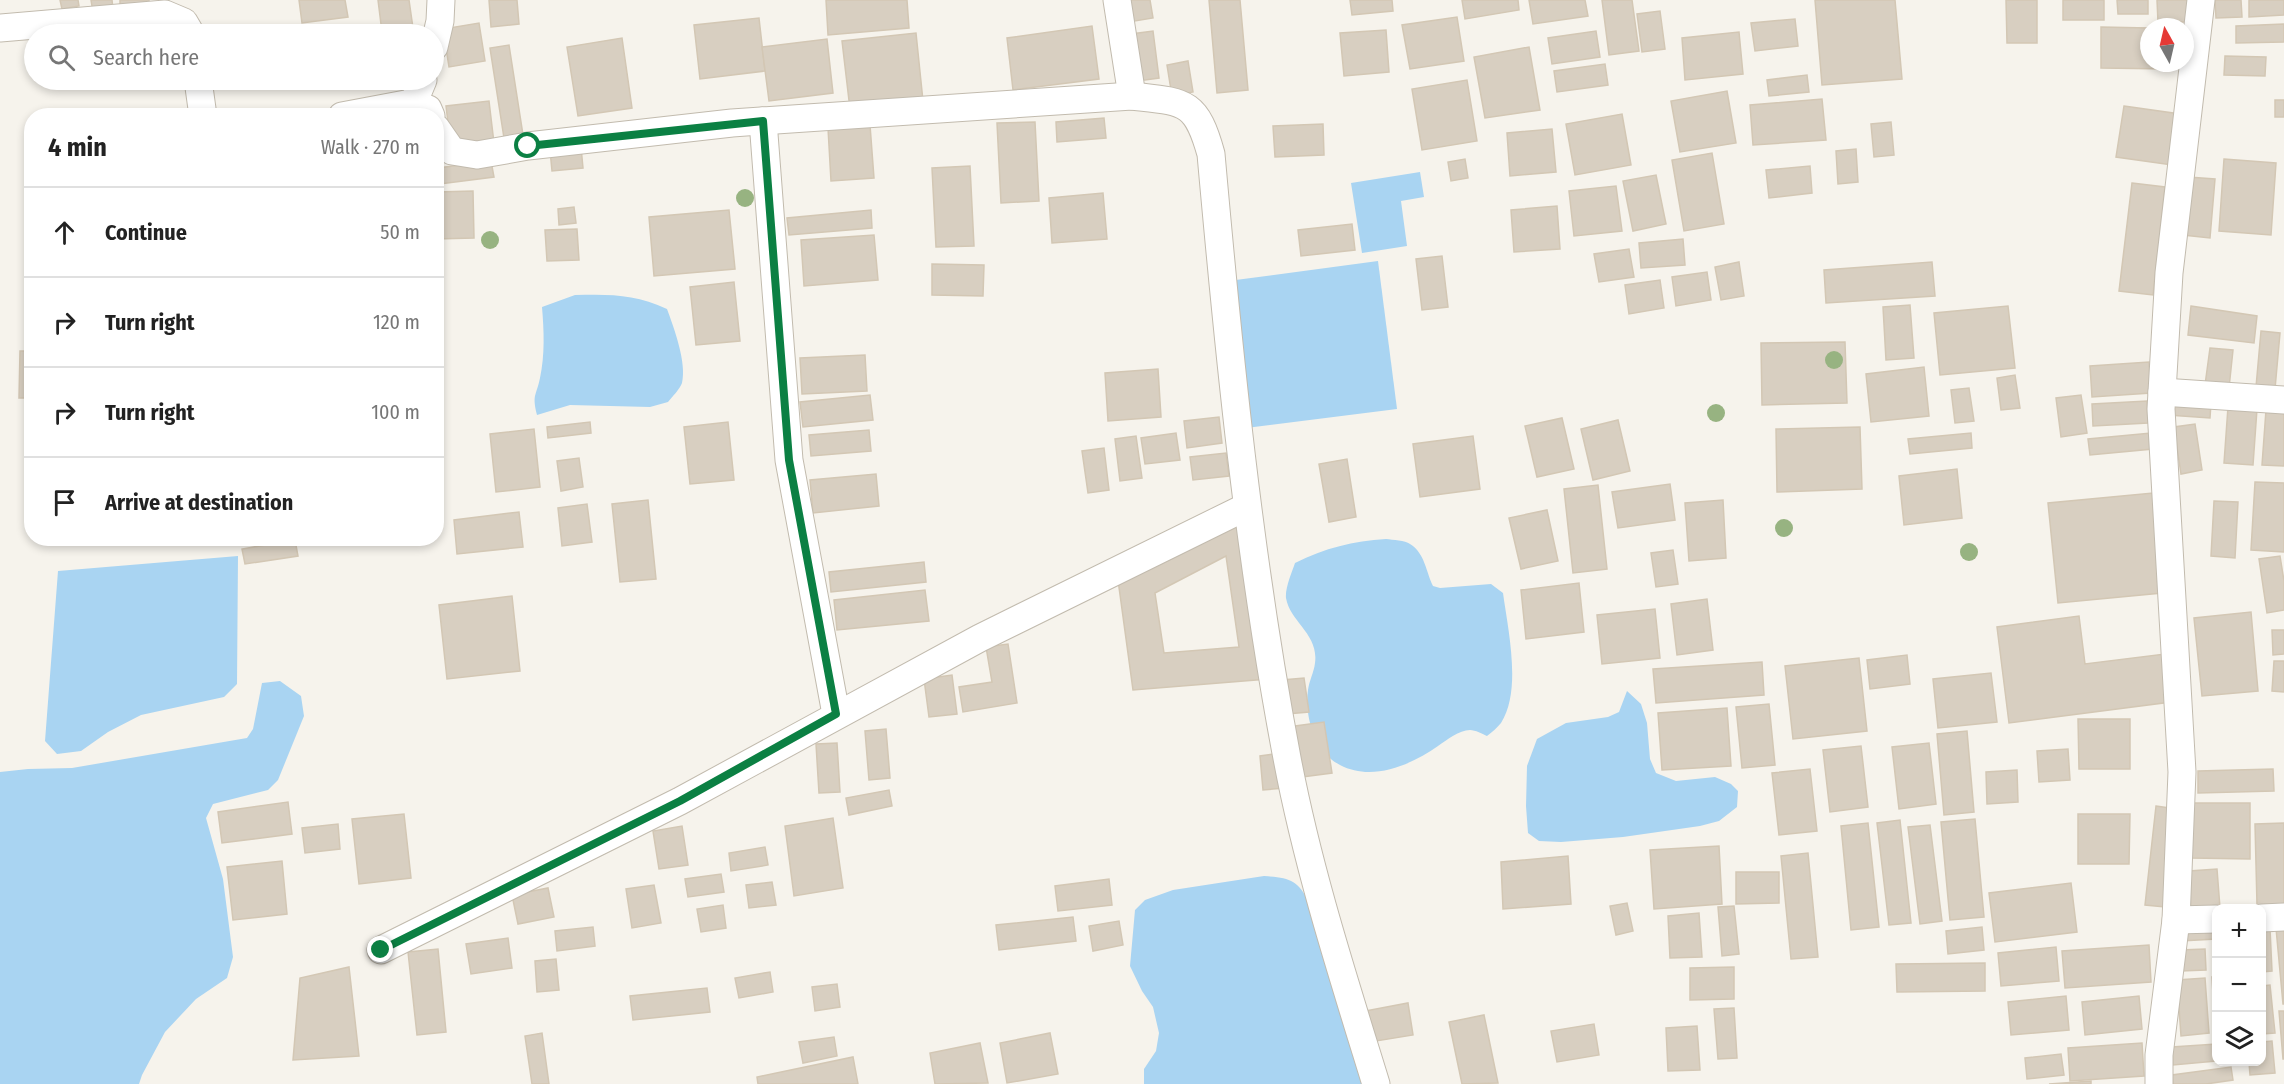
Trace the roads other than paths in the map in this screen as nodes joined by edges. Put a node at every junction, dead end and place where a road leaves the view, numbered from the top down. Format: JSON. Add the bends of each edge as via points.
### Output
{"nodes":[{"id":1,"x":441,"y":0,"type":"edge"},
{"id":2,"x":1117,"y":0,"type":"edge"},
{"id":3,"x":2200,"y":0,"type":"edge"},
{"id":4,"x":185,"y":19,"type":"edge"},
{"id":5,"x":47,"y":24,"type":"edge"},
{"id":6,"x":439,"y":24,"type":"edge"},
{"id":7,"x":24,"y":26,"type":"edge"},
{"id":8,"x":0,"y":28,"type":"edge"},
{"id":9,"x":199,"y":90,"type":"edge"},
{"id":10,"x":423,"y":90,"type":"edge"},
{"id":11,"x":1132,"y":96,"type":"junction"},
{"id":12,"x":202,"y":108,"type":"edge"},
{"id":13,"x":422,"y":108,"type":"edge"},
{"id":14,"x":763,"y":121,"type":"junction"},
{"id":15,"x":444,"y":140,"type":"edge"},
{"id":16,"x":2162,"y":392,"type":"junction"},
{"id":17,"x":2284,"y":400,"type":"edge"},
{"id":18,"x":1246,"y":507,"type":"junction"},
{"id":19,"x":836,"y":714,"type":"junction"},
{"id":20,"x":2284,"y":917,"type":"edge"},
{"id":21,"x":2266,"y":918,"type":"edge"},
{"id":22,"x":2212,"y":919,"type":"edge"},
{"id":23,"x":2176,"y":920,"type":"junction"},
{"id":24,"x":381,"y":950,"type":"dead end"},
{"id":25,"x":1376,"y":1084,"type":"edge"},
{"id":26,"x":2159,"y":1084,"type":"edge"}],
"edges":[{"from":1,"to":6,"type":"street"},
{"from":2,"to":11,"type":"street"},
{"from":3,"to":16,"type":"street","via":[[2169,273]]},
{"from":4,"to":5,"type":"street","via":[[165,14]]},
{"from":7,"to":8,"type":"street"},
{"from":9,"to":12,"type":"street"},
{"from":10,"to":13,"type":"street"},
{"from":11,"to":14,"type":"street"},
{"from":11,"to":18,"type":"street","via":[[1170,100],[1190,108],[1204,128],[1211,154]]},
{"from":14,"to":15,"type":"street","via":[[477,155],[452,151]]},
{"from":14,"to":19,"type":"street","via":[[789,460]]},
{"from":16,"to":17,"type":"street"},
{"from":16,"to":23,"type":"street","via":[[2182,772]]},
{"from":18,"to":19,"type":"street"},
{"from":18,"to":25,"type":"street","via":[[1288,759],[1328,928]]},
{"from":19,"to":24,"type":"street","via":[[680,801]]},
{"from":20,"to":21,"type":"street"},
{"from":22,"to":23,"type":"street"},
{"from":23,"to":26,"type":"street"}]}
